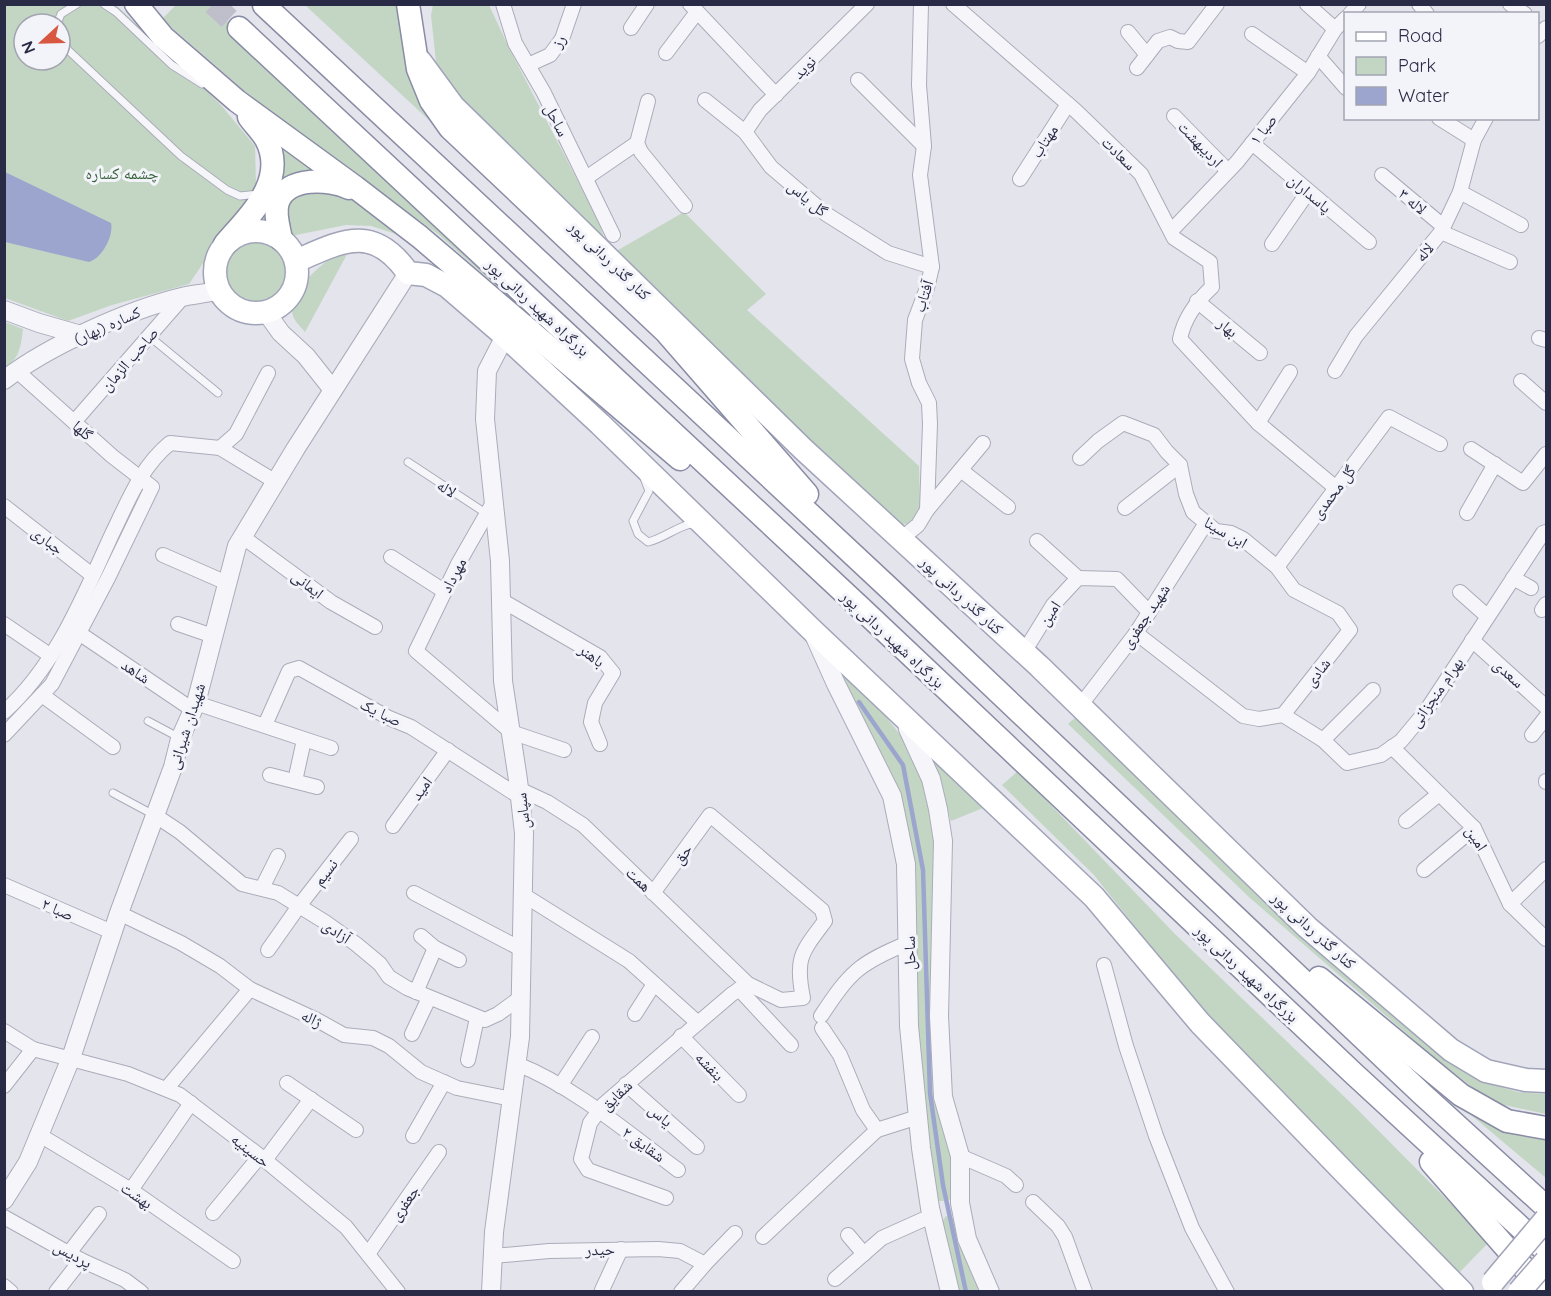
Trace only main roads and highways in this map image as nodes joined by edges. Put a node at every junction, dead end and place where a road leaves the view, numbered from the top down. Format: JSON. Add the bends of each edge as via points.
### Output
{"nodes":[{"id":1,"x":136,"y":4,"type":"edge"},
{"id":2,"x":408,"y":4,"type":"edge"},
{"id":3,"x":422,"y":4,"type":"edge"},
{"id":4,"x":264,"y":5,"type":"edge"},
{"id":5,"x":239,"y":28,"type":"tunnel mouth"},
{"id":6,"x":415,"y":46,"type":"junction"},
{"id":7,"x":233,"y":97,"type":"junction"},
{"id":8,"x":368,"y":196,"type":"junction"},
{"id":9,"x":281,"y":239,"type":"junction"},
{"id":10,"x":225,"y":244,"type":"junction"},
{"id":11,"x":296,"y":261,"type":"junction"},
{"id":12,"x":891,"y":590,"type":"junction"},
{"id":13,"x":864,"y":611,"type":"junction"},
{"id":14,"x":1176,"y":861,"type":"junction"},
{"id":15,"x":1353,"y":1073,"type":"junction"},
{"id":16,"x":1546,"y":1081,"type":"edge"},
{"id":17,"x":1546,"y":1128,"type":"edge"},
{"id":18,"x":1546,"y":1207,"type":"edge"},
{"id":19,"x":1546,"y":1219,"type":"edge"},
{"id":20,"x":1546,"y":1251,"type":"edge"},
{"id":21,"x":1546,"y":1261,"type":"edge"},
{"id":22,"x":1488,"y":1287,"type":"edge"},
{"id":23,"x":1462,"y":1292,"type":"edge"},
{"id":24,"x":1520,"y":1292,"type":"edge"},
{"id":25,"x":1545,"y":1292,"type":"edge"}],
"edges":[{"from":1,"to":7,"type":"main road","via":[[163,37]]},
{"from":2,"to":6,"type":"main road"},
{"from":3,"to":6,"type":"main road"},
{"from":4,"to":12,"type":"main road","name":"بزرگراه شهید ردانی پور"},
{"from":5,"to":13,"type":"main road","name":"بزرگراه شهید ردانی پور"},
{"from":6,"to":12,"type":"main road","via":[[418,69],[431,101],[450,128],[666,333]]},
{"from":6,"to":16,"type":"main road","name":"کنار گذر ردانی پور","via":[[453,106],[803,449],[1024,652],[1307,927],[1451,1050],[1486,1071]]},
{"from":7,"to":8,"type":"main road"},
{"from":7,"to":10,"type":"main road","via":[[266,140],[273,160],[271,181],[258,205]]},
{"from":8,"to":9,"type":"main road","via":[[325,181],[305,182],[288,189],[278,200]]},
{"from":8,"to":13,"type":"main road"},
{"from":9,"to":10,"type":"main road","via":[[258,230],[246,231]]},
{"from":9,"to":11,"type":"main road"},
{"from":10,"to":11,"type":"main road","via":[[214,266],[218,290],[233,307],[254,314],[285,302],[296,283]]},
{"from":11,"to":23,"type":"main road","via":[[352,240],[378,243],[397,257],[408,273],[447,286],[505,336],[1094,897],[1200,1023]]},
{"from":12,"to":14,"type":"main road","name":"بزرگراه شهید ردانی پور"},
{"from":13,"to":15,"type":"main road","name":"بزرگراه شهید ردانی پور"},
{"from":14,"to":17,"type":"main road","via":[[1461,1095],[1506,1121]]},
{"from":14,"to":18,"type":"main road","name":"بزرگراه شهید ردانی پور"},
{"from":15,"to":20,"type":"main road","name":"بزرگراه شهید ردانی پور"},
{"from":15,"to":25,"type":"main road"},
{"from":19,"to":22,"type":"main road","bridge":true},
{"from":21,"to":24,"type":"main road","bridge":true}]}
